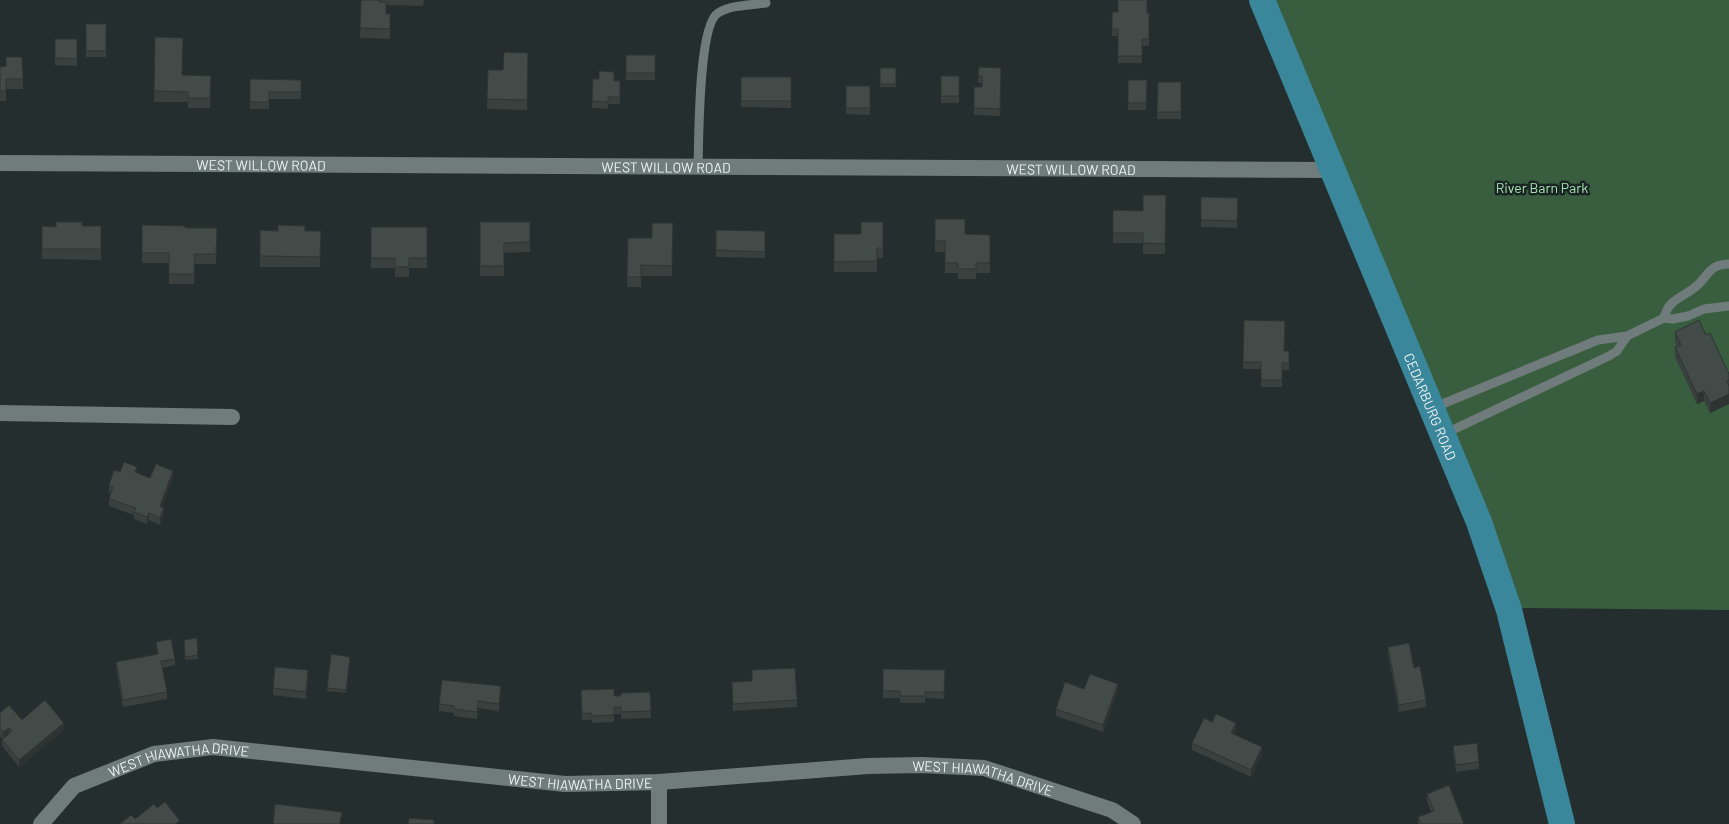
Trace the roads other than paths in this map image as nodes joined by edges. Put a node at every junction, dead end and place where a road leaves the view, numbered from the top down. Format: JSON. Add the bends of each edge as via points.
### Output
{"nodes":[{"id":1,"x":1262,"y":0,"type":"edge"},
{"id":2,"x":766,"y":3,"type":"dead end"},
{"id":3,"x":0,"y":163,"type":"edge"},
{"id":4,"x":698,"y":167,"type":"junction"},
{"id":5,"x":1333,"y":170,"type":"junction"},
{"id":6,"x":1729,"y":264,"type":"edge"},
{"id":7,"x":1729,"y":306,"type":"edge"},
{"id":8,"x":1664,"y":318,"type":"junction"},
{"id":9,"x":1627,"y":336,"type":"junction"},
{"id":10,"x":1432,"y":408,"type":"junction"},
{"id":11,"x":0,"y":413,"type":"edge"},
{"id":12,"x":232,"y":417,"type":"dead end"},
{"id":13,"x":1444,"y":434,"type":"junction"},
{"id":14,"x":659,"y":782,"type":"junction"},
{"id":15,"x":41,"y":824,"type":"edge"},
{"id":16,"x":659,"y":824,"type":"edge"},
{"id":17,"x":1133,"y":824,"type":"edge"},
{"id":18,"x":1562,"y":824,"type":"edge"}],
"edges":[{"from":1,"to":5,"type":"main road","name":"CEDARBURG ROAD"},
{"from":2,"to":4,"type":"lane","via":[[716,13],[709,25],[701,84]]},
{"from":3,"to":4,"type":"street","name":"WEST WILLOW ROAD"},
{"from":4,"to":5,"type":"street","name":"WEST WILLOW ROAD"},
{"from":5,"to":10,"type":"main road","name":"CEDARBURG ROAD"},
{"from":6,"to":8,"type":"lane","via":[[1718,265],[1696,287],[1675,299],[1666,309]]},
{"from":7,"to":8,"type":"lane","via":[[1704,309],[1673,319]]},
{"from":8,"to":9,"type":"lane"},
{"from":9,"to":10,"type":"lane","via":[[1598,340]]},
{"from":9,"to":13,"type":"lane","via":[[1609,356]]},
{"from":10,"to":13,"type":"main road","name":"CEDARBURG ROAD"},
{"from":11,"to":12,"type":"street"},
{"from":13,"to":18,"type":"main road","name":"CEDARBURG ROAD","via":[[1509,610]]},
{"from":14,"to":15,"type":"street","name":"WEST HIAWATHA DRIVE","via":[[566,784],[213,747],[154,754],[74,786]]},
{"from":14,"to":16,"type":"street"},
{"from":14,"to":17,"type":"street","name":"WEST HIAWATHA DRIVE","via":[[868,766],[984,768],[1112,810]]}]}
